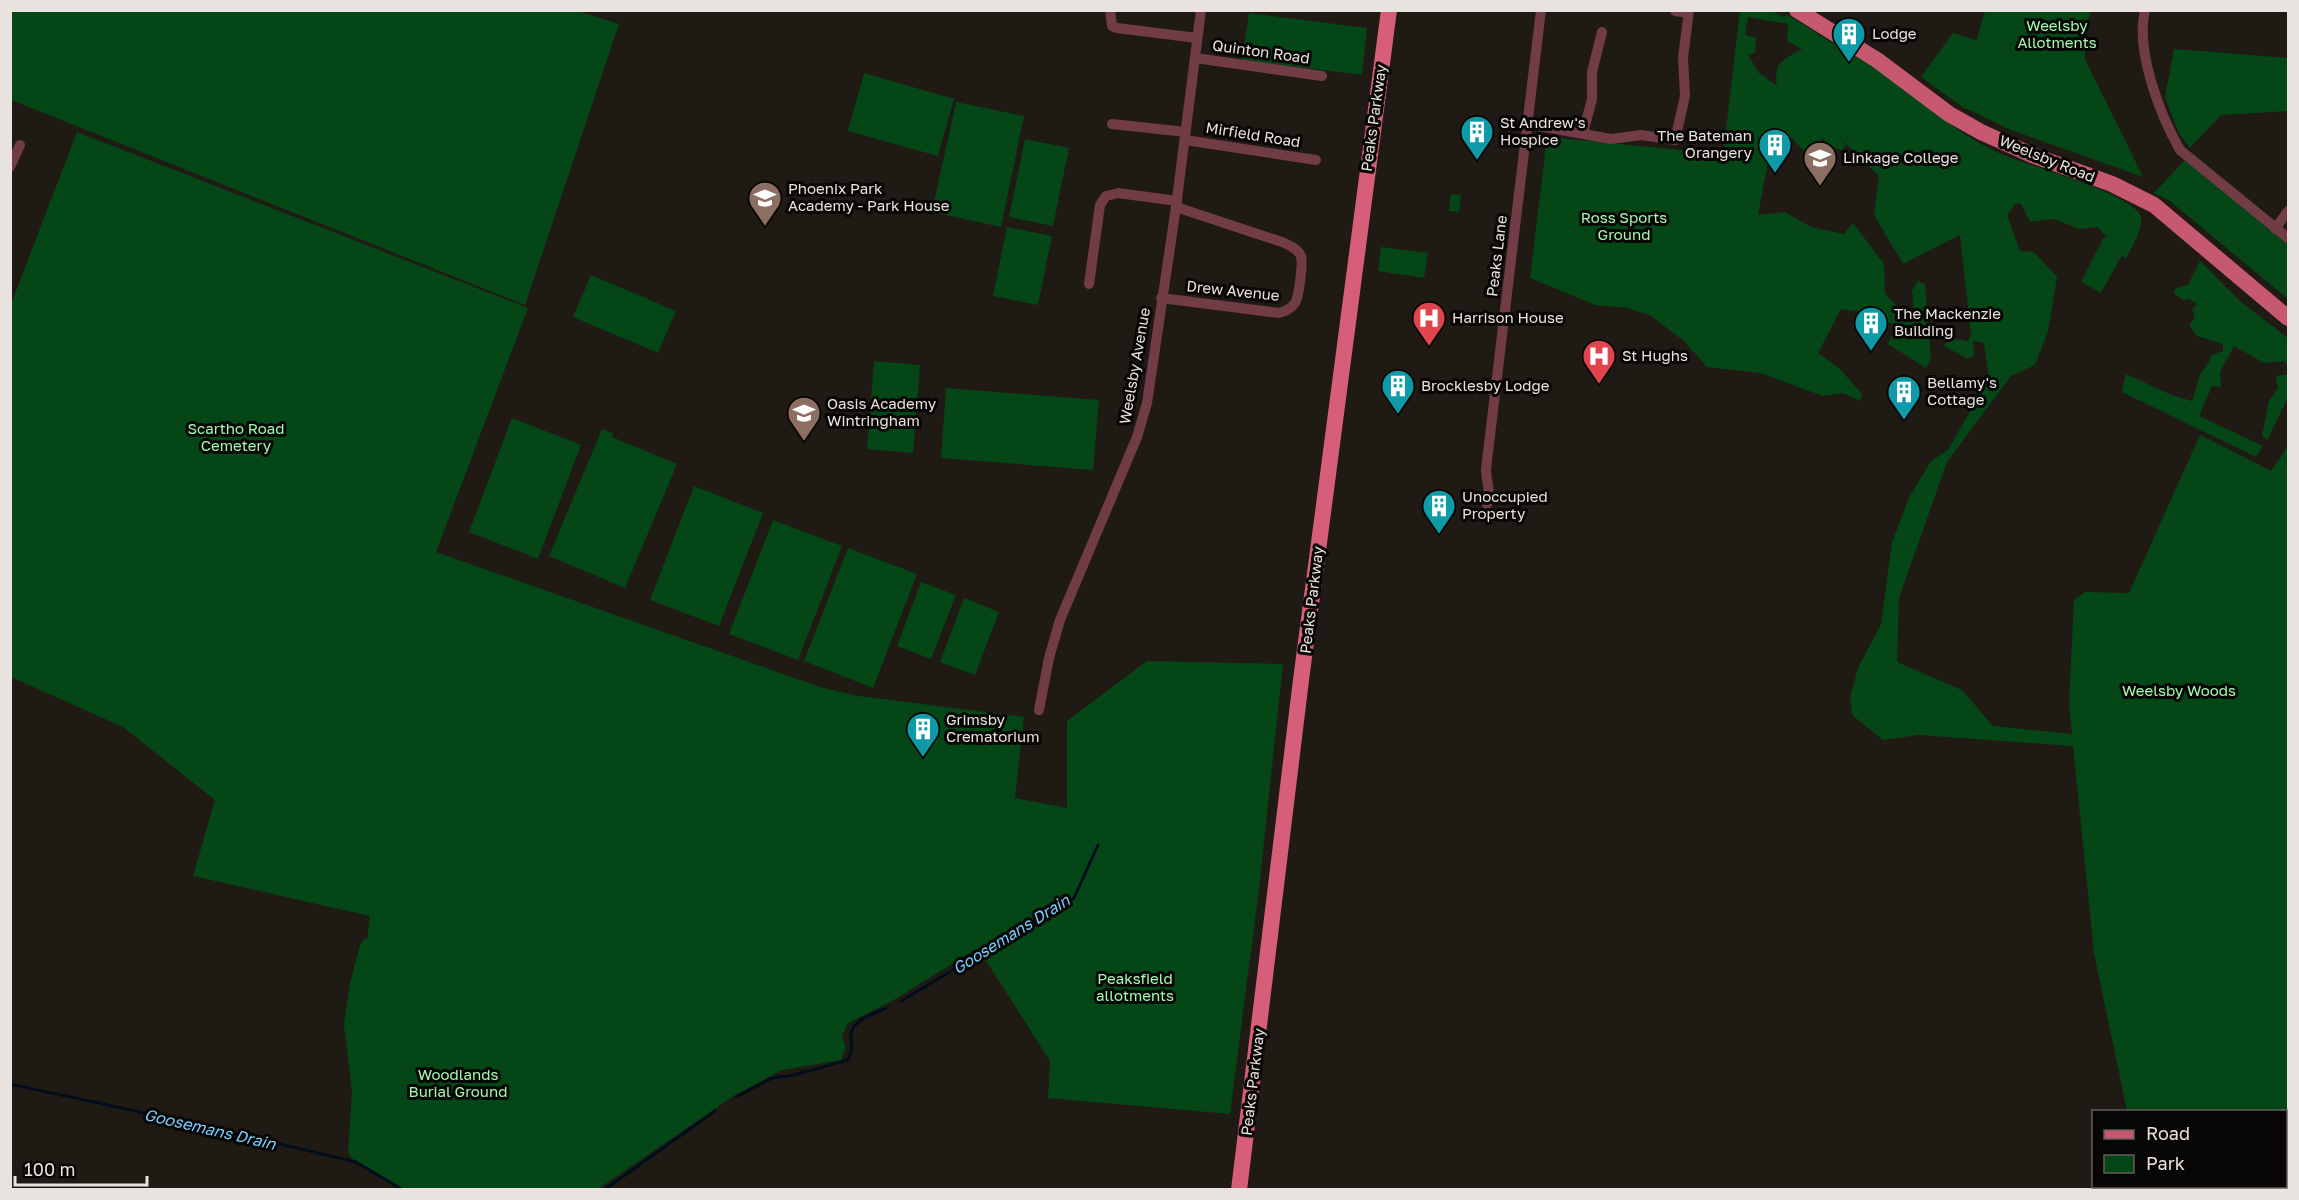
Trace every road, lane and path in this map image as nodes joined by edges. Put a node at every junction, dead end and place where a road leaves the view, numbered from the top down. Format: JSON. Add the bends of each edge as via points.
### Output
{"nodes":[{"id":1,"x":1110,"y":10,"type":"edge"},
{"id":2,"x":1201,"y":10,"type":"edge"},
{"id":3,"x":1389,"y":10,"type":"edge"},
{"id":4,"x":1541,"y":10,"type":"edge"},
{"id":5,"x":1797,"y":10,"type":"edge"},
{"id":6,"x":2145,"y":10,"type":"edge"},
{"id":7,"x":1675,"y":11,"type":"edge"},
{"id":8,"x":1689,"y":12,"type":"edge"},
{"id":9,"x":1602,"y":32,"type":"dead end"},
{"id":10,"x":1197,"y":38,"type":"junction"},
{"id":11,"x":1195,"y":58,"type":"junction"},
{"id":12,"x":1322,"y":75,"type":"dead end"},
{"id":13,"x":1112,"y":124,"type":"dead end"},
{"id":14,"x":1528,"y":124,"type":"junction"},
{"id":15,"x":1583,"y":133,"type":"junction"},
{"id":16,"x":1185,"y":136,"type":"junction"},
{"id":17,"x":20,"y":145,"type":"dead end"},
{"id":18,"x":1316,"y":160,"type":"dead end"},
{"id":19,"x":10,"y":166,"type":"edge"},
{"id":20,"x":1176,"y":204,"type":"junction"},
{"id":21,"x":2289,"y":211,"type":"edge"},
{"id":22,"x":2275,"y":229,"type":"junction"},
{"id":23,"x":2289,"y":238,"type":"edge"},
{"id":24,"x":1089,"y":284,"type":"dead end"},
{"id":25,"x":1161,"y":298,"type":"junction"},
{"id":26,"x":2289,"y":318,"type":"edge"},
{"id":27,"x":1487,"y":504,"type":"dead end"},
{"id":28,"x":1039,"y":710,"type":"dead end"},
{"id":29,"x":1239,"y":1190,"type":"edge"}],
"edges":[{"from":1,"to":10,"type":"street","via":[[1112,26],[1118,28]]},
{"from":2,"to":10,"type":"street","name":"Weelsby Avenue"},
{"from":3,"to":29,"type":"highway","name":"Peaks Parkway"},
{"from":4,"to":14,"type":"street","name":"Peaks Lane"},
{"from":5,"to":26,"type":"main road","name":"Weelsby Road","via":[[1877,60],[1949,114],[2032,155],[2112,184],[2154,205]]},
{"from":6,"to":22,"type":"street","via":[[2141,33],[2144,57],[2170,133],[2180,150]]},
{"from":7,"to":8,"type":"street"},
{"from":8,"to":15,"type":"street","via":[[1683,58],[1684,96],[1675,140],[1641,135],[1611,139]]},
{"from":9,"to":15,"type":"street"},
{"from":10,"to":11,"type":"street","name":"Weelsby Avenue"},
{"from":11,"to":12,"type":"street","name":"Quinton Road"},
{"from":11,"to":16,"type":"street","name":"Weelsby Avenue"},
{"from":13,"to":16,"type":"street","name":"Mirfield Road"},
{"from":14,"to":15,"type":"street"},
{"from":14,"to":27,"type":"street","name":"Peaks Lane","via":[[1486,469],[1491,496]]},
{"from":16,"to":18,"type":"street","name":"Mirfield Road"},
{"from":16,"to":20,"type":"street","name":"Weelsby Avenue"},
{"from":17,"to":19,"type":"street"},
{"from":20,"to":24,"type":"street","name":"Drew Avenue","via":[[1118,193],[1106,196],[1100,205]]},
{"from":20,"to":25,"type":"street","name":"Weelsby Avenue"},
{"from":20,"to":25,"type":"street","name":"Drew Avenue","via":[[1290,245],[1301,257],[1298,299],[1291,308],[1279,313]]},
{"from":21,"to":22,"type":"street"},
{"from":22,"to":23,"type":"street"},
{"from":25,"to":28,"type":"street","name":"Weelsby Avenue","via":[[1147,403],[1137,437],[1060,620]]}]}
